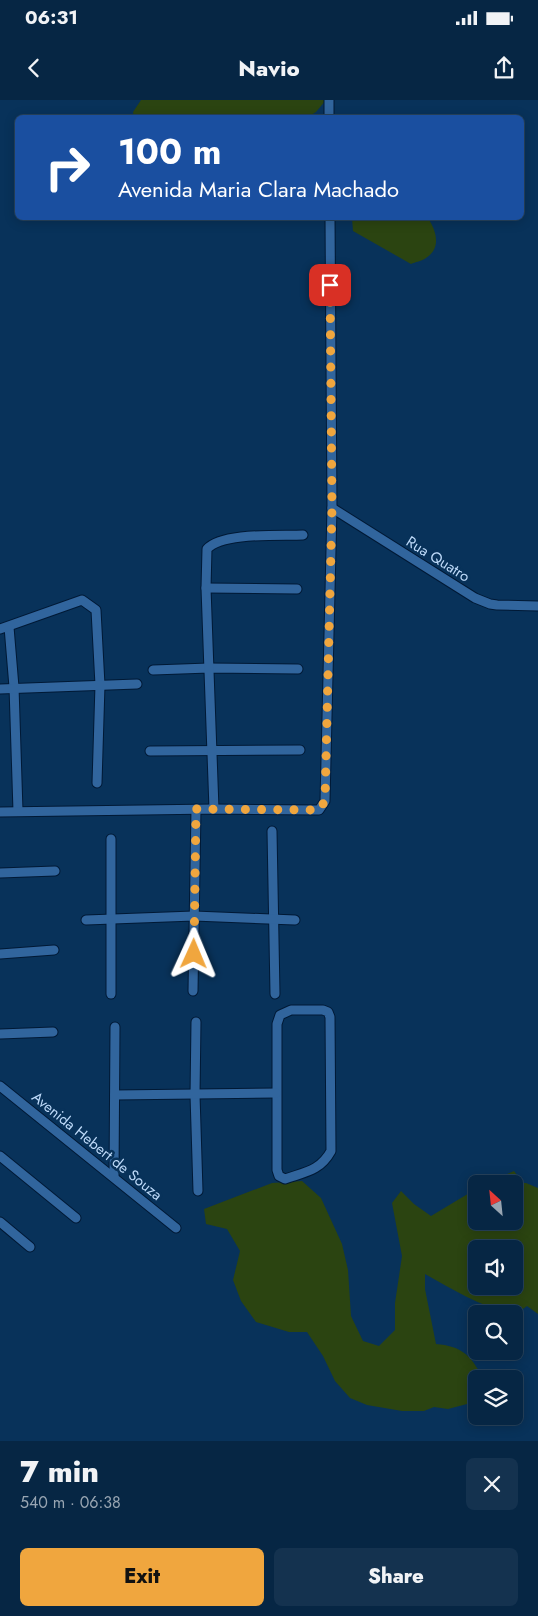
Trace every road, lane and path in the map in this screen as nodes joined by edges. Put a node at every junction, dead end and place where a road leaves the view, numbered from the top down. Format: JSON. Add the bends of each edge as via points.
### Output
{"nodes":[{"id":1,"x":329,"y":100,"type":"edge"},
{"id":2,"x":329,"y":115,"type":"edge"},
{"id":3,"x":330,"y":220,"type":"edge"},
{"id":4,"x":332,"y":508,"type":"junction"},
{"id":5,"x":303,"y":535,"type":"dead end"},
{"id":6,"x":206,"y":588,"type":"junction"},
{"id":7,"x":297,"y":589,"type":"dead end"},
{"id":8,"x":538,"y":606,"type":"edge"},
{"id":9,"x":9,"y":627,"type":"junction"},
{"id":10,"x":0,"y":629,"type":"edge"},
{"id":11,"x":209,"y":668,"type":"junction"},
{"id":12,"x":298,"y":669,"type":"dead end"},
{"id":13,"x":153,"y":670,"type":"dead end"},
{"id":14,"x":137,"y":684,"type":"dead end"},
{"id":15,"x":100,"y":685,"type":"junction"},
{"id":16,"x":14,"y":687,"type":"junction"},
{"id":17,"x":0,"y":689,"type":"edge"},
{"id":18,"x":212,"y":750,"type":"junction"},
{"id":19,"x":300,"y":750,"type":"dead end"},
{"id":20,"x":150,"y":751,"type":"dead end"},
{"id":21,"x":98,"y":783,"type":"dead end"},
{"id":22,"x":196,"y":809,"type":"junction"},
{"id":23,"x":214,"y":809,"type":"junction"},
{"id":24,"x":18,"y":811,"type":"junction"},
{"id":25,"x":0,"y":812,"type":"edge"},
{"id":26,"x":272,"y":831,"type":"dead end"},
{"id":27,"x":111,"y":840,"type":"dead end"},
{"id":28,"x":55,"y":870,"type":"dead end"},
{"id":29,"x":0,"y":873,"type":"edge"},
{"id":30,"x":194,"y":916,"type":"junction"},
{"id":31,"x":86,"y":920,"type":"dead end"},
{"id":32,"x":110,"y":920,"type":"junction"},
{"id":33,"x":275,"y":920,"type":"junction"},
{"id":34,"x":296,"y":920,"type":"dead end"},
{"id":35,"x":54,"y":950,"type":"dead end"},
{"id":36,"x":0,"y":954,"type":"edge"},
{"id":37,"x":193,"y":991,"type":"dead end"},
{"id":38,"x":111,"y":994,"type":"dead end"},
{"id":39,"x":275,"y":994,"type":"dead end"},
{"id":40,"x":196,"y":1022,"type":"dead end"},
{"id":41,"x":115,"y":1028,"type":"dead end"},
{"id":42,"x":53,"y":1032,"type":"dead end"},
{"id":43,"x":0,"y":1034,"type":"edge"},
{"id":44,"x":0,"y":1086,"type":"edge"},
{"id":45,"x":276,"y":1093,"type":"junction"},
{"id":46,"x":195,"y":1094,"type":"junction"},
{"id":47,"x":115,"y":1095,"type":"junction"},
{"id":48,"x":0,"y":1156,"type":"edge"},
{"id":49,"x":114,"y":1178,"type":"junction"},
{"id":50,"x":198,"y":1191,"type":"dead end"},
{"id":51,"x":76,"y":1218,"type":"dead end"},
{"id":52,"x":0,"y":1222,"type":"edge"},
{"id":53,"x":176,"y":1228,"type":"dead end"},
{"id":54,"x":30,"y":1248,"type":"dead end"}],
"edges":[{"from":1,"to":2,"type":"street"},
{"from":3,"to":4,"type":"street"},
{"from":4,"to":8,"type":"street","name":"Rua Quatro","via":[[475,598],[497,606]]},
{"from":4,"to":23,"type":"street","via":[[325,801],[319,810]]},
{"from":5,"to":6,"type":"street","via":[[235,537],[211,545],[207,549]]},
{"from":6,"to":7,"type":"street"},
{"from":6,"to":11,"type":"street"},
{"from":9,"to":10,"type":"street"},
{"from":9,"to":15,"type":"street","via":[[82,600],[96,610]]},
{"from":9,"to":16,"type":"street"},
{"from":11,"to":12,"type":"street"},
{"from":11,"to":13,"type":"street"},
{"from":11,"to":18,"type":"street"},
{"from":14,"to":15,"type":"street"},
{"from":15,"to":16,"type":"street"},
{"from":15,"to":21,"type":"street"},
{"from":16,"to":17,"type":"street"},
{"from":16,"to":24,"type":"street"},
{"from":18,"to":19,"type":"street"},
{"from":18,"to":20,"type":"street"},
{"from":18,"to":23,"type":"street"},
{"from":22,"to":23,"type":"street"},
{"from":22,"to":24,"type":"street"},
{"from":22,"to":30,"type":"street"},
{"from":24,"to":25,"type":"street"},
{"from":26,"to":33,"type":"street"},
{"from":27,"to":32,"type":"street"},
{"from":28,"to":29,"type":"street"},
{"from":30,"to":32,"type":"street"},
{"from":30,"to":33,"type":"street"},
{"from":30,"to":37,"type":"street"},
{"from":31,"to":32,"type":"street"},
{"from":32,"to":38,"type":"street"},
{"from":33,"to":34,"type":"street"},
{"from":33,"to":39,"type":"street"},
{"from":35,"to":36,"type":"street"},
{"from":40,"to":46,"type":"street"},
{"from":41,"to":47,"type":"street"},
{"from":42,"to":43,"type":"street"},
{"from":44,"to":49,"type":"street","name":"Avenida Hebert de Souza"},
{"from":45,"to":45,"type":"street","via":[[277,1170],[285,1179],[318,1168],[331,1151],[328,1012],[291,1010],[280,1015],[277,1024]]},
{"from":45,"to":46,"type":"street"},
{"from":46,"to":47,"type":"street"},
{"from":46,"to":50,"type":"street"},
{"from":47,"to":49,"type":"street"},
{"from":48,"to":51,"type":"street"},
{"from":49,"to":53,"type":"street","name":"Avenida Hebert de Souza"},
{"from":52,"to":54,"type":"street"}]}
